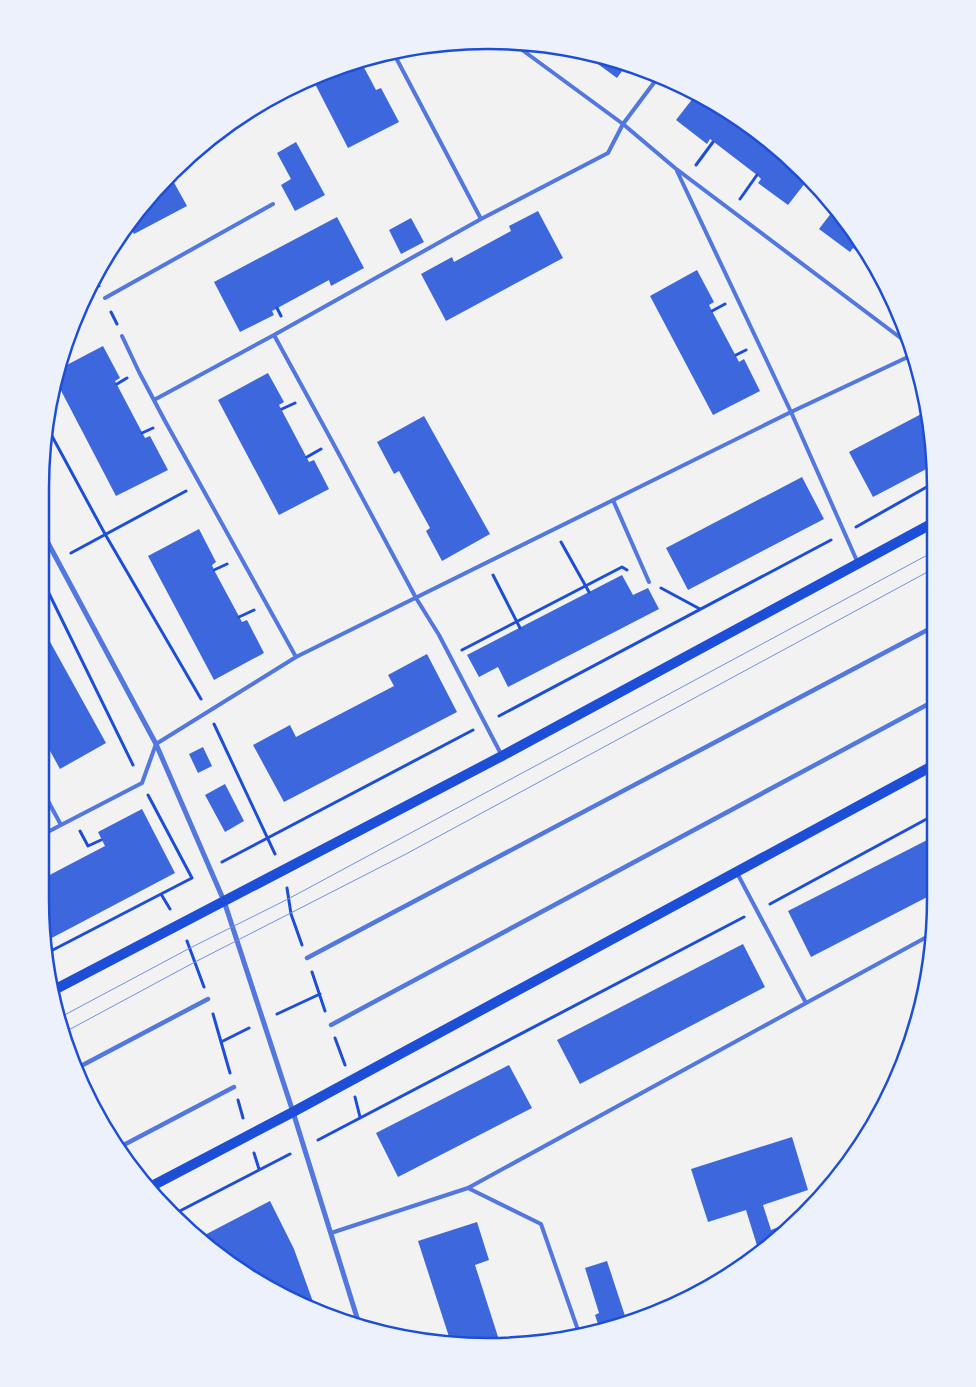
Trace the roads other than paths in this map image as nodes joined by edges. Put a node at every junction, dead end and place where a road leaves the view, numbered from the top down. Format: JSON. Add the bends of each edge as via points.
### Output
{"nodes":[{"id":1,"x":523,"y":51,"type":"edge"},
{"id":2,"x":396,"y":58,"type":"edge"},
{"id":3,"x":655,"y":82,"type":"edge"},
{"id":4,"x":623,"y":124,"type":"junction"},
{"id":5,"x":675,"y":168,"type":"junction"},
{"id":6,"x":273,"y":204,"type":"dead end"},
{"id":7,"x":481,"y":220,"type":"junction"},
{"id":8,"x":105,"y":298,"type":"dead end"},
{"id":9,"x":274,"y":335,"type":"junction"},
{"id":10,"x":122,"y":336,"type":"dead end"},
{"id":11,"x":901,"y":338,"type":"edge"},
{"id":12,"x":907,"y":357,"type":"edge"},
{"id":13,"x":154,"y":400,"type":"junction"},
{"id":14,"x":792,"y":412,"type":"junction"},
{"id":15,"x":613,"y":500,"type":"junction"},
{"id":16,"x":927,"y":526,"type":"edge"},
{"id":17,"x":49,"y":545,"type":"edge"},
{"id":18,"x":858,"y":564,"type":"junction"},
{"id":19,"x":650,"y":582,"type":"road end"},
{"id":20,"x":416,"y":598,"type":"junction"},
{"id":21,"x":927,"y":630,"type":"edge"},
{"id":22,"x":296,"y":657,"type":"junction"},
{"id":23,"x":927,"y":705,"type":"edge"},
{"id":24,"x":156,"y":744,"type":"junction"},
{"id":25,"x":502,"y":756,"type":"junction"},
{"id":26,"x":927,"y":770,"type":"edge"},
{"id":27,"x":49,"y":803,"type":"edge"},
{"id":28,"x":61,"y":825,"type":"junction"},
{"id":29,"x":49,"y":831,"type":"edge"},
{"id":30,"x":737,"y":872,"type":"junction"},
{"id":31,"x":224,"y":901,"type":"junction"},
{"id":32,"x":925,"y":939,"type":"edge"},
{"id":33,"x":307,"y":958,"type":"road end"},
{"id":34,"x":58,"y":989,"type":"edge"},
{"id":35,"x":208,"y":999,"type":"road end"},
{"id":36,"x":806,"y":1003,"type":"junction"},
{"id":37,"x":331,"y":1026,"type":"road end"},
{"id":38,"x":82,"y":1066,"type":"edge"},
{"id":39,"x":234,"y":1087,"type":"road end"},
{"id":40,"x":293,"y":1112,"type":"junction"},
{"id":41,"x":124,"y":1145,"type":"edge"},
{"id":42,"x":155,"y":1185,"type":"edge"},
{"id":43,"x":468,"y":1188,"type":"junction"},
{"id":44,"x":331,"y":1234,"type":"junction"},
{"id":45,"x":357,"y":1318,"type":"edge"},
{"id":46,"x":578,"y":1329,"type":"edge"}],
"edges":[{"from":1,"to":4,"type":"lane"},
{"from":2,"to":7,"type":"lane"},
{"from":3,"to":4,"type":"lane"},
{"from":4,"to":5,"type":"lane"},
{"from":4,"to":7,"type":"lane","via":[[608,153]]},
{"from":5,"to":11,"type":"lane"},
{"from":5,"to":14,"type":"lane"},
{"from":6,"to":8,"type":"lane"},
{"from":7,"to":9,"type":"lane"},
{"from":9,"to":13,"type":"lane"},
{"from":9,"to":20,"type":"lane"},
{"from":10,"to":13,"type":"lane"},
{"from":12,"to":14,"type":"lane"},
{"from":13,"to":22,"type":"lane"},
{"from":14,"to":15,"type":"lane"},
{"from":14,"to":18,"type":"lane"},
{"from":15,"to":19,"type":"lane"},
{"from":15,"to":20,"type":"lane"},
{"from":16,"to":18,"type":"main road"},
{"from":17,"to":24,"type":"street"},
{"from":18,"to":25,"type":"main road"},
{"from":20,"to":22,"type":"lane"},
{"from":20,"to":25,"type":"lane","via":[[439,635]]},
{"from":21,"to":33,"type":"street"},
{"from":22,"to":24,"type":"lane"},
{"from":23,"to":37,"type":"street"},
{"from":24,"to":28,"type":"lane","via":[[142,783]]},
{"from":24,"to":31,"type":"street"},
{"from":25,"to":31,"type":"main road"},
{"from":26,"to":30,"type":"main road"},
{"from":27,"to":28,"type":"lane"},
{"from":28,"to":29,"type":"lane"},
{"from":30,"to":36,"type":"lane"},
{"from":30,"to":40,"type":"main road"},
{"from":31,"to":34,"type":"main road"},
{"from":31,"to":40,"type":"street"},
{"from":32,"to":36,"type":"lane"},
{"from":35,"to":38,"type":"street"},
{"from":36,"to":43,"type":"lane"},
{"from":39,"to":41,"type":"street"},
{"from":40,"to":42,"type":"main road"},
{"from":40,"to":44,"type":"street"},
{"from":43,"to":44,"type":"lane"},
{"from":43,"to":46,"type":"lane","via":[[541,1224]]},
{"from":44,"to":45,"type":"street"}]}
